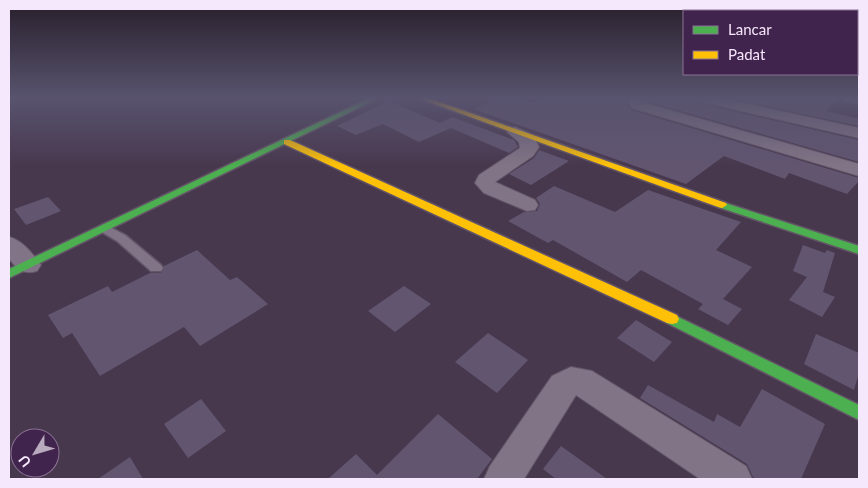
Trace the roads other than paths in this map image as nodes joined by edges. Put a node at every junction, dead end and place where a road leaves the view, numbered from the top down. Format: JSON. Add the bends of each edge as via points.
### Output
{"nodes":[{"id":1,"x":329,"y":121,"type":"edge"},
{"id":2,"x":484,"y":121,"type":"edge"},
{"id":3,"x":691,"y":121,"type":"edge"},
{"id":4,"x":807,"y":121,"type":"edge"},
{"id":5,"x":514,"y":132,"type":"junction"},
{"id":6,"x":859,"y":132,"type":"edge"},
{"id":7,"x":287,"y":142,"type":"junction"},
{"id":8,"x":859,"y":170,"type":"edge"},
{"id":9,"x":527,"y":205,"type":"dead end"},
{"id":10,"x":104,"y":228,"type":"junction"},
{"id":11,"x":9,"y":244,"type":"edge"},
{"id":12,"x":859,"y":250,"type":"edge"},
{"id":13,"x":156,"y":268,"type":"dead end"},
{"id":14,"x":19,"y":270,"type":"edge"},
{"id":15,"x":859,"y":413,"type":"edge"},
{"id":16,"x":503,"y":479,"type":"edge"},
{"id":17,"x":734,"y":479,"type":"edge"}],
"edges":[{"from":1,"to":7,"type":"street"},
{"from":2,"to":5,"type":"street"},
{"from":3,"to":8,"type":"street"},
{"from":4,"to":6,"type":"street"},
{"from":5,"to":9,"type":"street","via":[[527,139],[528,152],[486,179],[485,183],[491,189]]},
{"from":5,"to":12,"type":"street","via":[[675,190]]},
{"from":7,"to":10,"type":"street"},
{"from":7,"to":15,"type":"street","via":[[665,315]]},
{"from":10,"to":13,"type":"lane"},
{"from":10,"to":14,"type":"street"},
{"from":11,"to":14,"type":"street"},
{"from":16,"to":17,"type":"street","via":[[563,386],[574,380]]}]}
